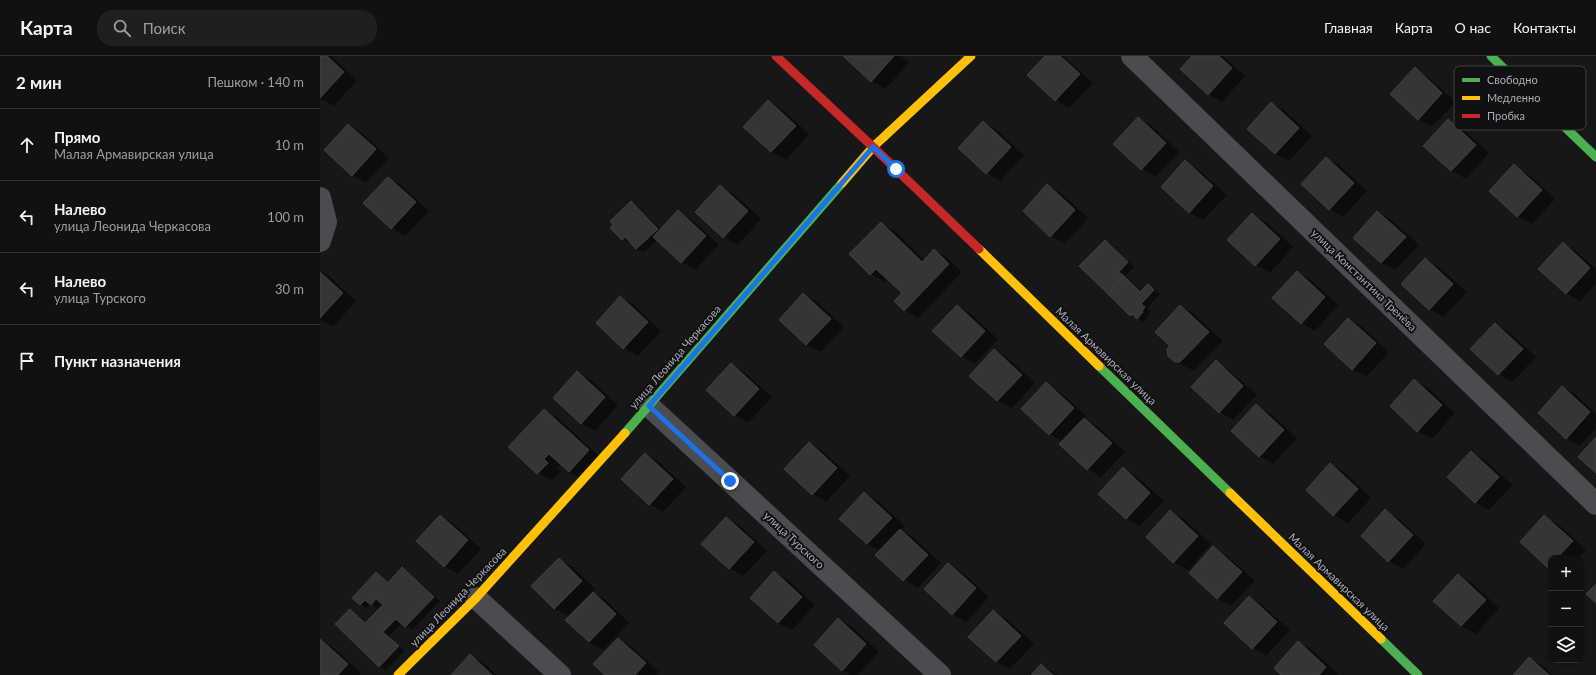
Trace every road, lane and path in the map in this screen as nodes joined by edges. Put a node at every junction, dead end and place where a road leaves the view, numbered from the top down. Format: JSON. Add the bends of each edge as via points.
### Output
{"nodes":[{"id":1,"x":776,"y":56,"type":"edge"},
{"id":2,"x":971,"y":56,"type":"edge"},
{"id":3,"x":1132,"y":56,"type":"edge"},
{"id":4,"x":1491,"y":56,"type":"edge"},
{"id":5,"x":1501,"y":66,"type":"edge"},
{"id":6,"x":1567,"y":130,"type":"edge"},
{"id":7,"x":873,"y":147,"type":"junction"},
{"id":8,"x":1596,"y":158,"type":"edge"},
{"id":9,"x":320,"y":198,"type":"edge"},
{"id":10,"x":320,"y":241,"type":"edge"},
{"id":11,"x":649,"y":406,"type":"junction"},
{"id":12,"x":1596,"y":504,"type":"edge"},
{"id":13,"x":476,"y":598,"type":"junction"},
{"id":14,"x":398,"y":675,"type":"edge"},
{"id":15,"x":560,"y":675,"type":"edge"},
{"id":16,"x":940,"y":675,"type":"edge"},
{"id":17,"x":1418,"y":675,"type":"edge"}],
"edges":[{"from":1,"to":7,"type":"street","name":"Малая Армавирская улица"},
{"from":2,"to":7,"type":"street","name":"улица Леонида Черкасова"},
{"from":3,"to":12,"type":"street","name":"улица Константина Тренёва"},
{"from":4,"to":5,"type":"street"},
{"from":6,"to":8,"type":"street"},
{"from":7,"to":11,"type":"street","name":"улица Леонида Черкасова"},
{"from":7,"to":17,"type":"street","name":"Малая Армавирская улица"},
{"from":9,"to":10,"type":"street","via":[[326,222]]},
{"from":11,"to":13,"type":"street","name":"улица Леонида Черкасова"},
{"from":11,"to":16,"type":"street","name":"улица Турского"},
{"from":13,"to":14,"type":"street","name":"улица Леонида Черкасова"},
{"from":13,"to":15,"type":"street"}]}
